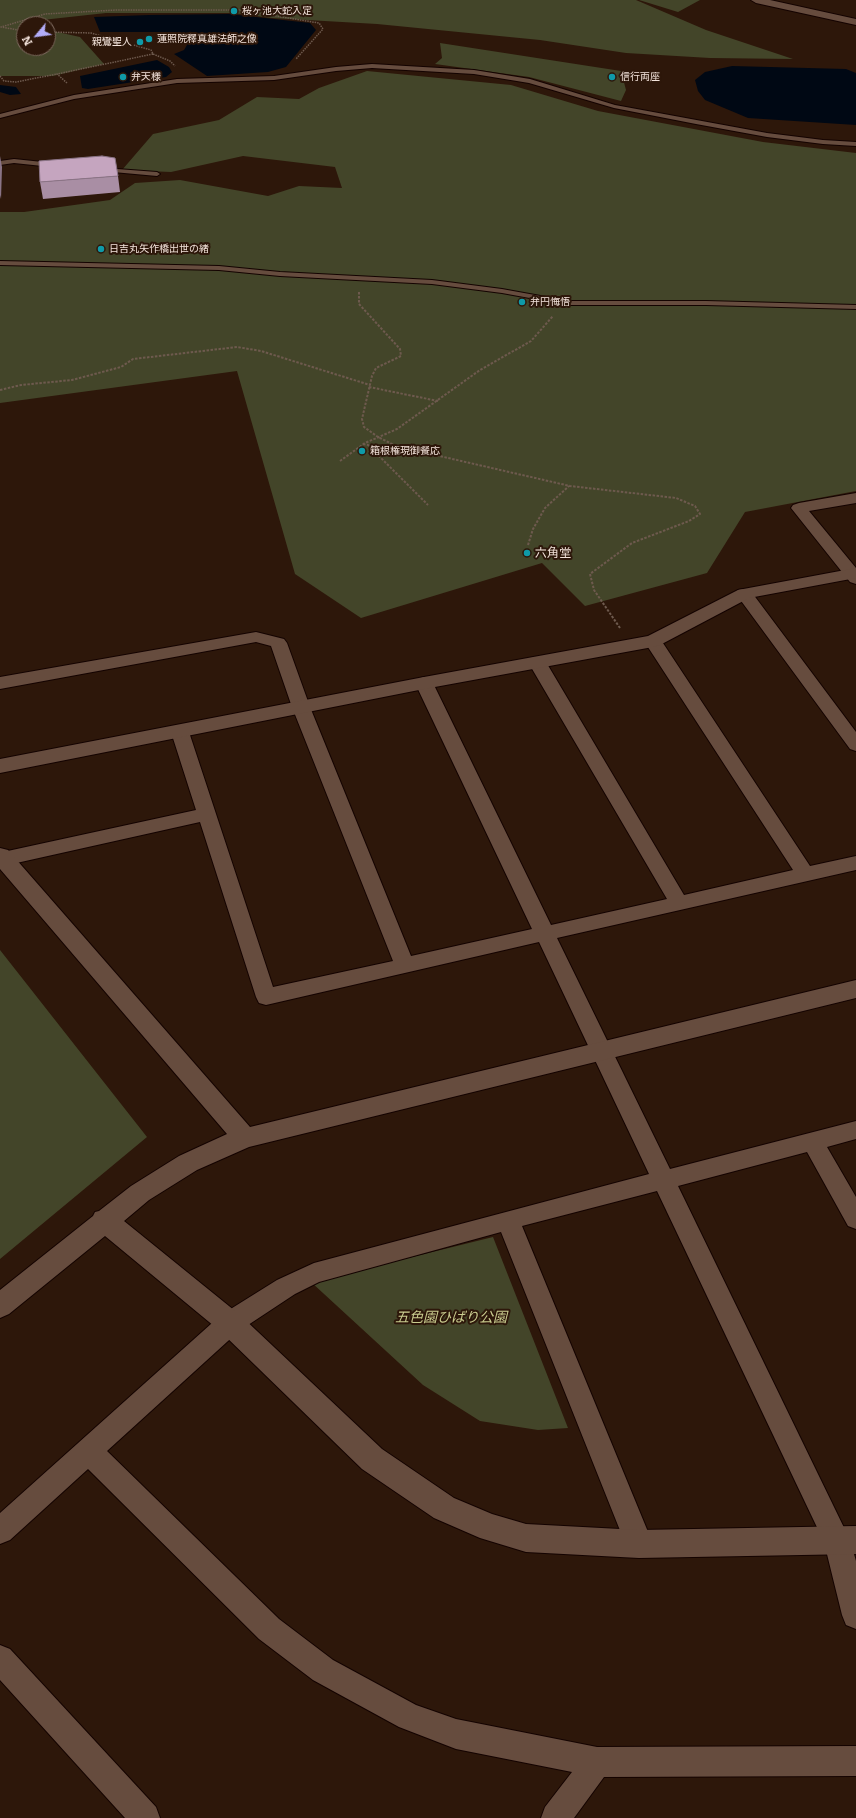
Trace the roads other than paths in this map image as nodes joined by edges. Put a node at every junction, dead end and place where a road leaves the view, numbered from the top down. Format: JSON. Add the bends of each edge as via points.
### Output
{"nodes":[{"id":1,"x":759,"y":0,"type":"edge"},
{"id":2,"x":856,"y":22,"type":"edge"},
{"id":3,"x":0,"y":116,"type":"edge"},
{"id":4,"x":856,"y":144,"type":"edge"},
{"id":5,"x":0,"y":163,"type":"edge"},
{"id":6,"x":60,"y":166,"type":"edge"},
{"id":7,"x":99,"y":169,"type":"edge"},
{"id":8,"x":157,"y":174,"type":"dead end"},
{"id":9,"x":0,"y":263,"type":"edge"},
{"id":10,"x":856,"y":307,"type":"edge"},
{"id":11,"x":856,"y":498,"type":"edge"},
{"id":12,"x":855,"y":575,"type":"edge"},
{"id":13,"x":744,"y":594,"type":"junction"},
{"id":14,"x":653,"y":641,"type":"junction"},
{"id":15,"x":537,"y":662,"type":"junction"},
{"id":16,"x":0,"y":683,"type":"edge"},
{"id":17,"x":424,"y":683,"type":"junction"},
{"id":18,"x":301,"y":707,"type":"junction"},
{"id":19,"x":180,"y":732,"type":"junction"},
{"id":20,"x":856,"y":745,"type":"edge"},
{"id":21,"x":0,"y":766,"type":"edge"},
{"id":22,"x":207,"y":814,"type":"junction"},
{"id":23,"x":2,"y":857,"type":"edge"},
{"id":24,"x":856,"y":863,"type":"edge"},
{"id":25,"x":806,"y":874,"type":"junction"},
{"id":26,"x":679,"y":903,"type":"junction"},
{"id":27,"x":545,"y":934,"type":"junction"},
{"id":28,"x":405,"y":966,"type":"junction"},
{"id":29,"x":856,"y":989,"type":"edge"},
{"id":30,"x":601,"y":1050,"type":"junction"},
{"id":31,"x":856,"y":1130,"type":"edge"},
{"id":32,"x":245,"y":1138,"type":"junction"},
{"id":33,"x":813,"y":1142,"type":"junction"},
{"id":34,"x":663,"y":1181,"type":"junction"},
{"id":35,"x":856,"y":1219,"type":"edge"},
{"id":36,"x":104,"y":1220,"type":"junction"},
{"id":37,"x":508,"y":1220,"type":"junction"},
{"id":38,"x":0,"y":1306,"type":"edge"},
{"id":39,"x":230,"y":1323,"type":"junction"},
{"id":40,"x":89,"y":1452,"type":"junction"},
{"id":41,"x":0,"y":1531,"type":"edge"},
{"id":42,"x":847,"y":1540,"type":"edge"},
{"id":43,"x":639,"y":1544,"type":"junction"},
{"id":44,"x":856,"y":1615,"type":"edge"},
{"id":45,"x":0,"y":1659,"type":"edge"},
{"id":46,"x":856,"y":1761,"type":"edge"},
{"id":47,"x":597,"y":1762,"type":"junction"},
{"id":48,"x":145,"y":1818,"type":"edge"},
{"id":49,"x":556,"y":1818,"type":"edge"}],
"edges":[{"from":1,"to":2,"type":"street"},
{"from":3,"to":4,"type":"lane","via":[[80,96],[177,81],[245,79],[372,66],[474,72],[530,81],[614,106],[696,122],[767,135]]},
{"from":5,"to":6,"type":"lane","via":[[14,161]]},
{"from":7,"to":8,"type":"lane"},
{"from":9,"to":10,"type":"lane","via":[[212,267],[432,282],[480,287],[568,303]]},
{"from":11,"to":12,"type":"street","via":[[799,508]]},
{"from":12,"to":13,"type":"street"},
{"from":13,"to":14,"type":"street"},
{"from":13,"to":20,"type":"street"},
{"from":14,"to":15,"type":"street"},
{"from":14,"to":25,"type":"street"},
{"from":15,"to":17,"type":"street"},
{"from":15,"to":26,"type":"street"},
{"from":16,"to":18,"type":"street","via":[[256,637],[278,643]]},
{"from":17,"to":18,"type":"street"},
{"from":17,"to":27,"type":"street"},
{"from":18,"to":19,"type":"street"},
{"from":18,"to":28,"type":"street"},
{"from":19,"to":21,"type":"street"},
{"from":19,"to":22,"type":"street"},
{"from":22,"to":23,"type":"street"},
{"from":22,"to":28,"type":"street","via":[[266,997]]},
{"from":23,"to":32,"type":"street"},
{"from":24,"to":25,"type":"street"},
{"from":25,"to":26,"type":"street"},
{"from":26,"to":27,"type":"street"},
{"from":27,"to":28,"type":"street"},
{"from":27,"to":30,"type":"street"},
{"from":29,"to":30,"type":"street"},
{"from":30,"to":32,"type":"street"},
{"from":30,"to":34,"type":"street"},
{"from":31,"to":33,"type":"street"},
{"from":32,"to":36,"type":"street","via":[[188,1163],[140,1193]]},
{"from":33,"to":34,"type":"street"},
{"from":33,"to":35,"type":"street"},
{"from":34,"to":37,"type":"street"},
{"from":34,"to":42,"type":"street"},
{"from":36,"to":38,"type":"street"},
{"from":36,"to":39,"type":"street"},
{"from":37,"to":39,"type":"street","via":[[314,1273],[286,1287]]},
{"from":37,"to":43,"type":"street"},
{"from":39,"to":40,"type":"street"},
{"from":39,"to":43,"type":"street","via":[[372,1459],[444,1508],[490,1528],[526,1538]]},
{"from":40,"to":41,"type":"street"},
{"from":40,"to":47,"type":"street","via":[[269,1629],[323,1670],[409,1718],[449,1731]]},
{"from":42,"to":43,"type":"street"},
{"from":42,"to":44,"type":"street"},
{"from":45,"to":48,"type":"street"},
{"from":46,"to":47,"type":"street"},
{"from":47,"to":49,"type":"street"}]}
